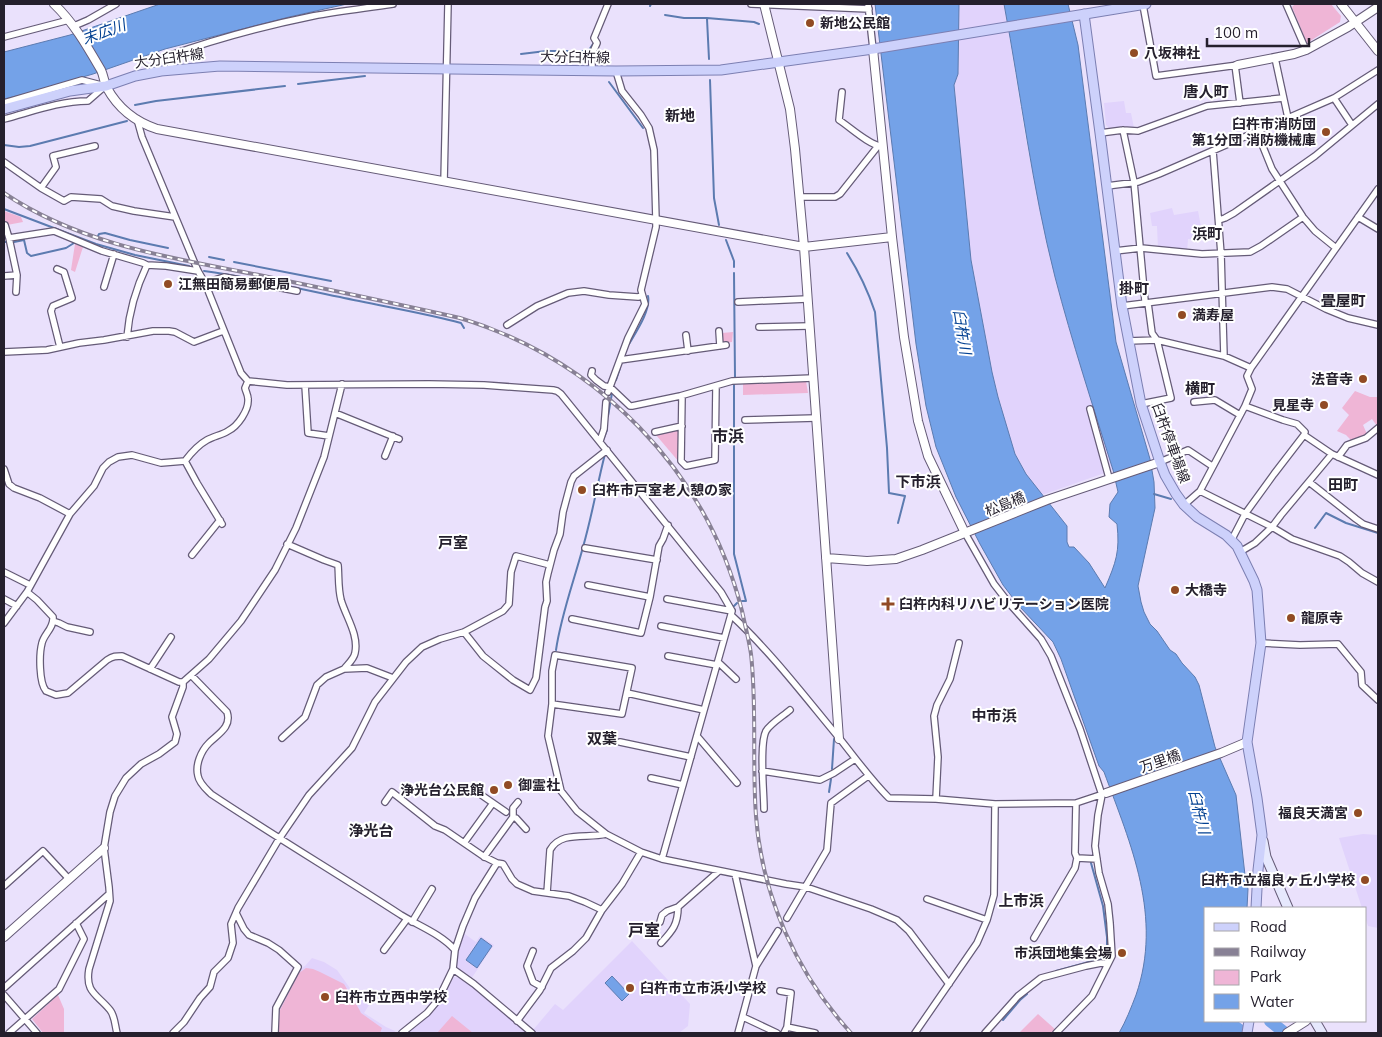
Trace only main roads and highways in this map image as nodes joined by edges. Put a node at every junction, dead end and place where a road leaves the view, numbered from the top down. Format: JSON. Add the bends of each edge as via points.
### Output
{"nodes":[{"id":1,"x":1144,"y":4,"type":"edge"},
{"id":2,"x":1080,"y":15,"type":"junction"},
{"id":3,"x":4,"y":109,"type":"edge"},
{"id":4,"x":1262,"y":836,"type":"junction"},
{"id":5,"x":1275,"y":880,"type":"junction"},
{"id":6,"x":1257,"y":884,"type":"junction"},
{"id":7,"x":1256,"y":907,"type":"edge"},
{"id":8,"x":1288,"y":907,"type":"edge"},
{"id":9,"x":1316,"y":1022,"type":"edge"},
{"id":10,"x":1322,"y":1033,"type":"edge"}],
"edges":[{"from":1,"to":2,"type":"main road","name":"大分臼杵線"},
{"from":2,"to":3,"type":"main road","name":"大分臼杵線","via":[[875,49],[721,70],[220,66],[172,70],[70,91]]},
{"from":2,"to":4,"type":"main road","name":"臼杵停車場線","via":[[1100,133],[1122,306],[1156,464],[1184,505],[1237,546],[1257,590],[1261,644],[1247,742]]},
{"from":4,"to":5,"type":"main road"},
{"from":4,"to":6,"type":"main road","name":"臼杵停車場線"},
{"from":5,"to":6,"type":"main road"},
{"from":5,"to":8,"type":"main road"},
{"from":6,"to":7,"type":"main road","name":"臼杵停車場線"},
{"from":9,"to":10,"type":"main road"}]}
